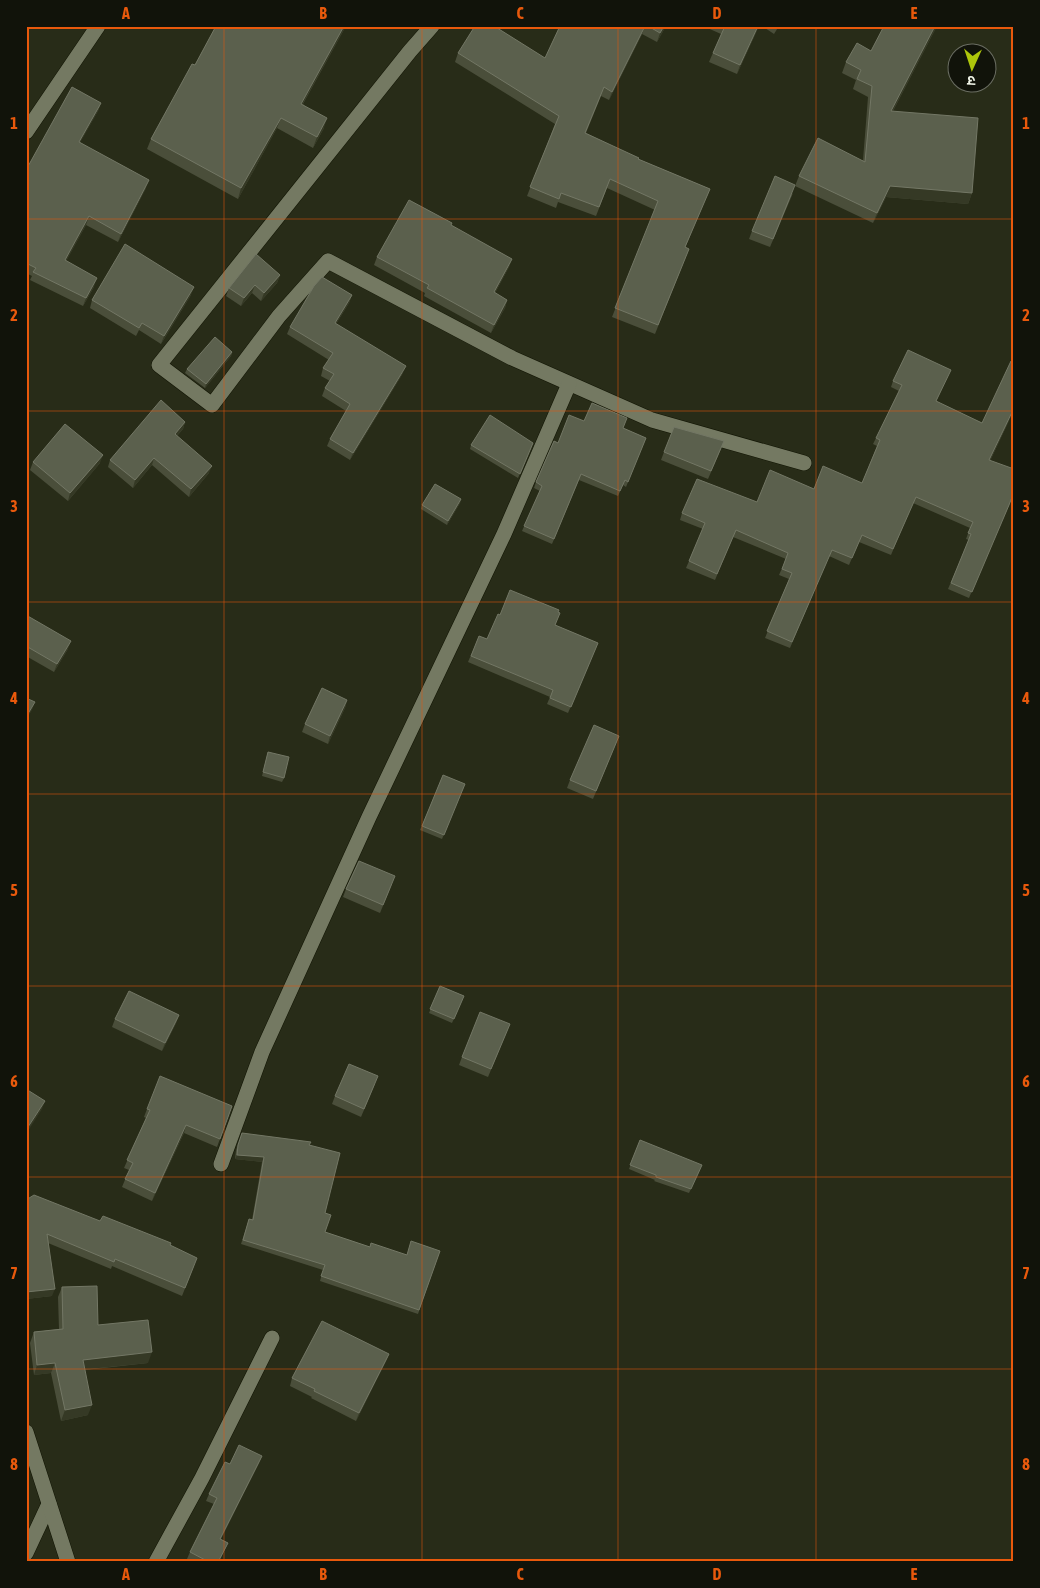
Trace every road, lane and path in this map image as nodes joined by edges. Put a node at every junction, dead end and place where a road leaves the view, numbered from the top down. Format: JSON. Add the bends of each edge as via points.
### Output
{"nodes":[{"id":1,"x":98,"y":26,"type":"edge"},
{"id":2,"x":432,"y":26,"type":"edge"},
{"id":3,"x":26,"y":132,"type":"edge"},
{"id":4,"x":570,"y":384,"type":"junction"},
{"id":5,"x":804,"y":463,"type":"dead end"},
{"id":6,"x":221,"y":1164,"type":"dead end"},
{"id":7,"x":272,"y":1338,"type":"dead end"},
{"id":8,"x":26,"y":1432,"type":"edge"},
{"id":9,"x":50,"y":1504,"type":"junction"},
{"id":10,"x":26,"y":1554,"type":"edge"},
{"id":11,"x":68,"y":1562,"type":"edge"},
{"id":12,"x":156,"y":1562,"type":"edge"}],
"edges":[{"from":1,"to":3,"type":"street"},
{"from":2,"to":4,"type":"street","via":[[159,365],[212,405],[278,316],[328,261],[512,358]]},
{"from":4,"to":5,"type":"street","via":[[652,420]]},
{"from":4,"to":6,"type":"street","via":[[504,534],[369,817],[262,1052]]},
{"from":7,"to":12,"type":"street"},
{"from":8,"to":9,"type":"street"},
{"from":9,"to":10,"type":"street"},
{"from":9,"to":11,"type":"street"}]}
